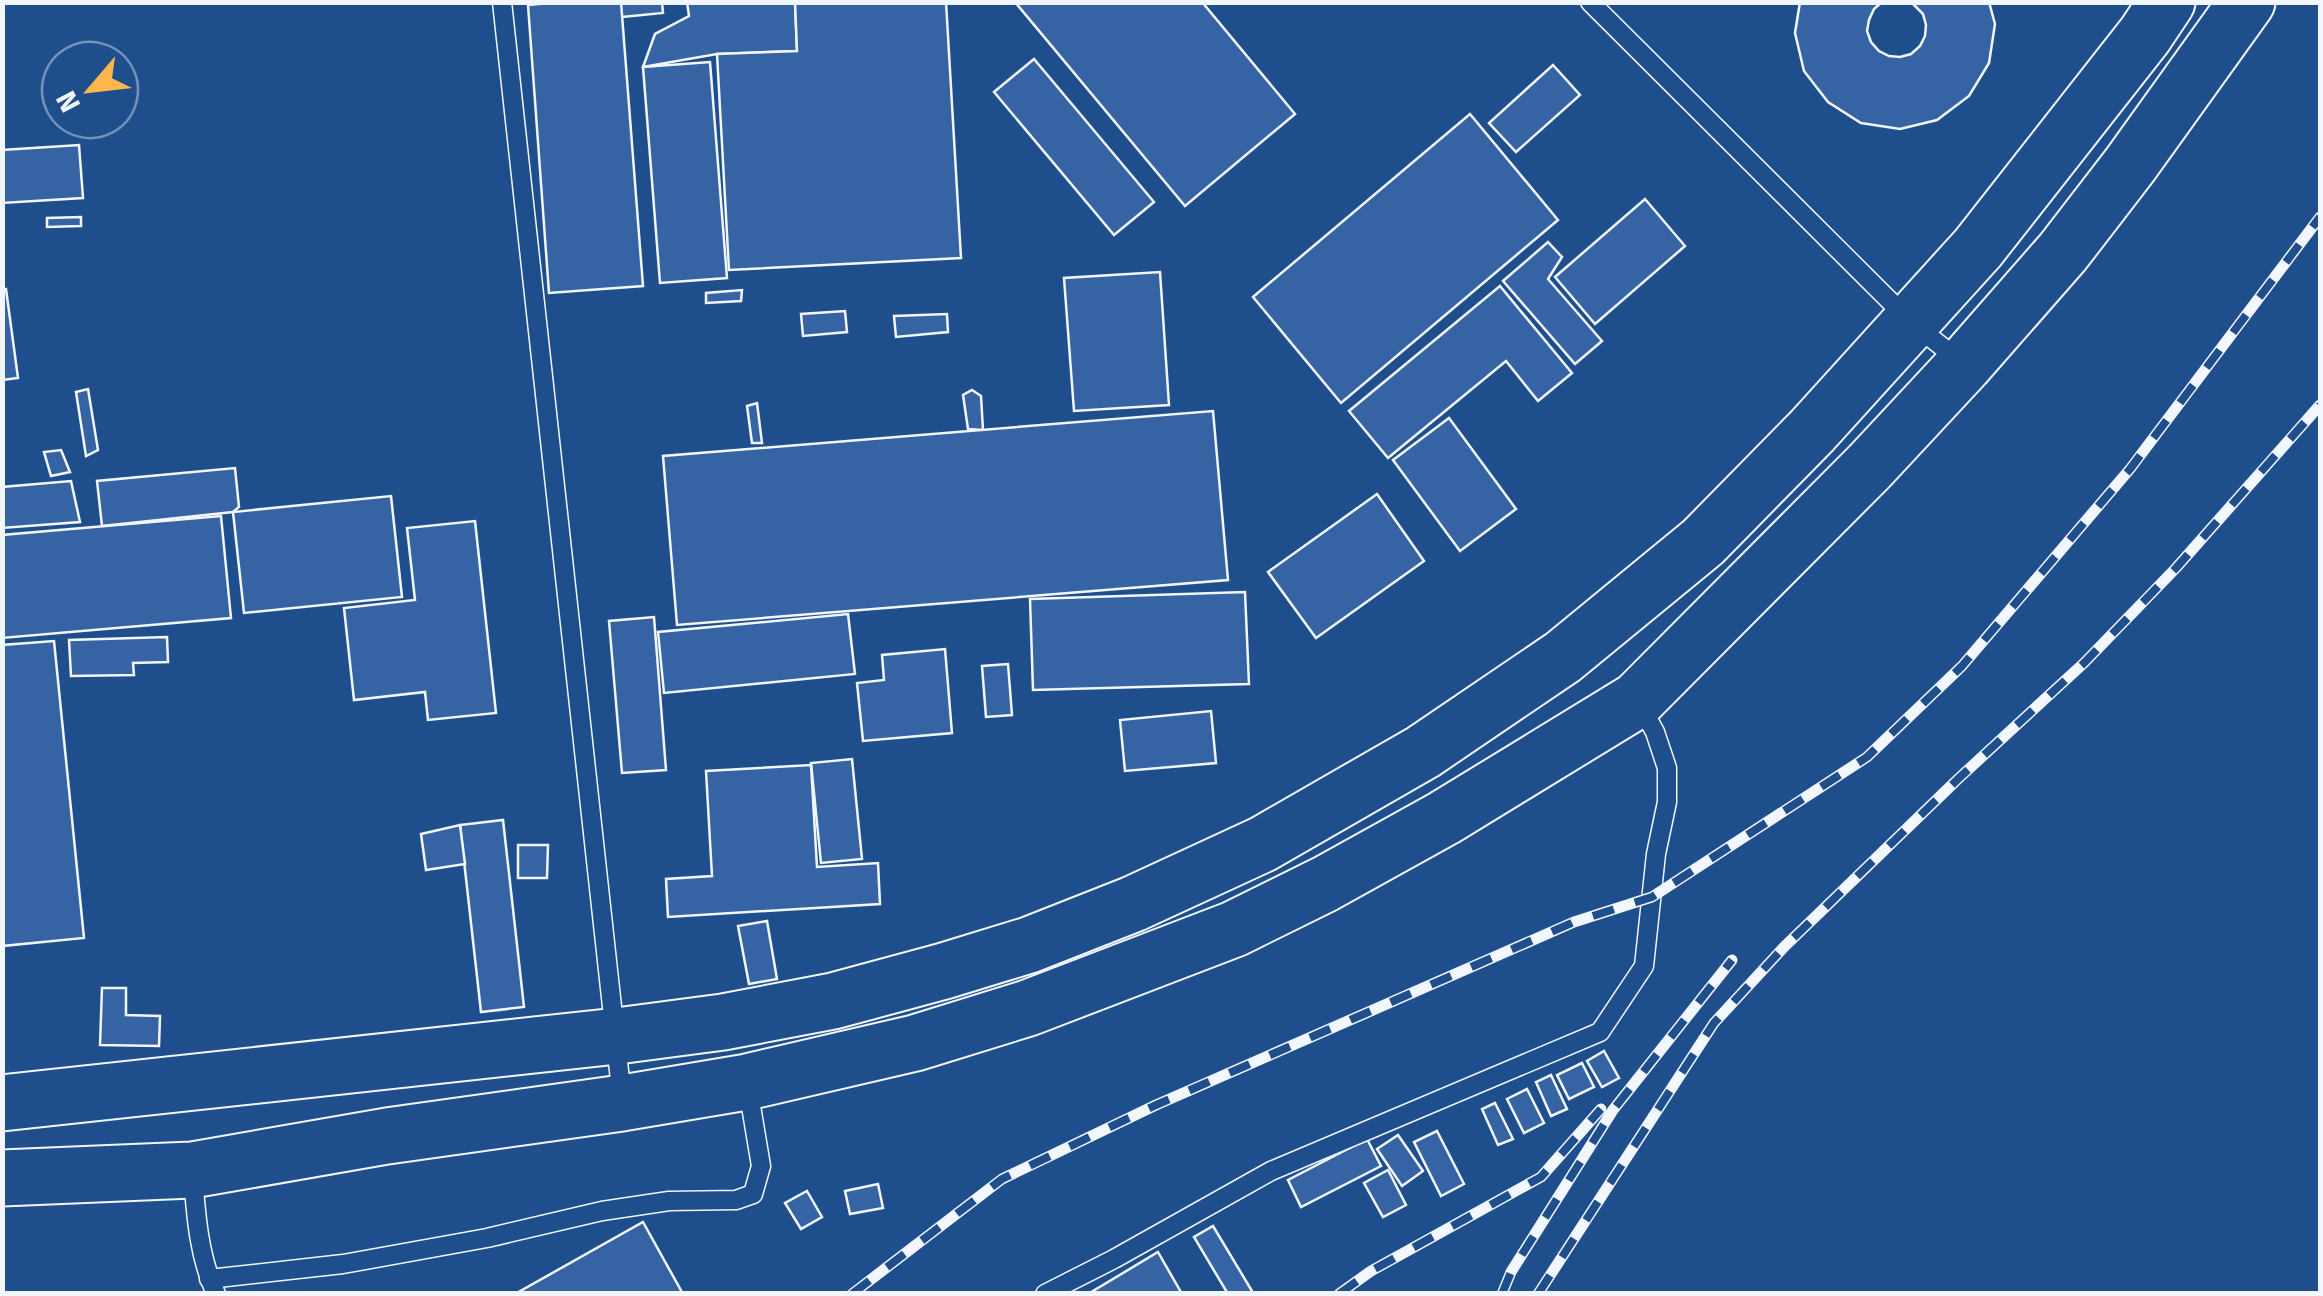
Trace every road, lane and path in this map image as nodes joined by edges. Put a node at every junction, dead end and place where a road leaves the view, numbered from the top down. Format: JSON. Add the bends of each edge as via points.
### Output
{"nodes":[{"id":1,"x":502,"y":2,"type":"edge"},
{"id":2,"x":1590,"y":2,"type":"edge"},
{"id":3,"x":2167,"y":2,"type":"edge"},
{"id":4,"x":2246,"y":2,"type":"edge"},
{"id":5,"x":1911,"y":322,"type":"junction"},
{"id":6,"x":1964,"y":365,"type":"junction"},
{"id":7,"x":1638,"y":700,"type":"junction"},
{"id":8,"x":616,"y":1036,"type":"junction"},
{"id":9,"x":747,"y":1082,"type":"junction"},
{"id":10,"x":2,"y":1103,"type":"edge"},
{"id":11,"x":622,"y":1104,"type":"junction"},
{"id":12,"x":192,"y":1170,"type":"junction"},
{"id":13,"x":2,"y":1178,"type":"edge"},
{"id":14,"x":213,"y":1286,"type":"edge"},
{"id":15,"x":1045,"y":1294,"type":"edge"}],
"edges":[{"from":1,"to":8,"type":"lane"},
{"from":2,"to":5,"type":"lane"},
{"from":3,"to":5,"type":"highway","via":[[1978,248]]},
{"from":4,"to":6,"type":"highway","via":[[2063,252]]},
{"from":5,"to":6,"type":"lane"},
{"from":5,"to":8,"type":"highway","via":[[1703,542],[1563,657],[1423,752],[1263,844],[1133,904],[944,971],[833,1002]]},
{"from":6,"to":7,"type":"highway"},
{"from":7,"to":9,"type":"highway","via":[[1444,818],[1234,929],[1010,1014]]},
{"from":7,"to":15,"type":"lane","via":[[1667,768],[1667,802],[1644,966],[1600,1032],[1270,1172]]},
{"from":8,"to":10,"type":"highway"},
{"from":8,"to":11,"type":"lane"},
{"from":9,"to":11,"type":"highway"},
{"from":9,"to":14,"type":"lane","via":[[761,1166],[752,1194],[602,1211]]},
{"from":11,"to":12,"type":"highway"},
{"from":12,"to":13,"type":"highway"},
{"from":12,"to":14,"type":"lane","via":[[197,1226]]}]}
